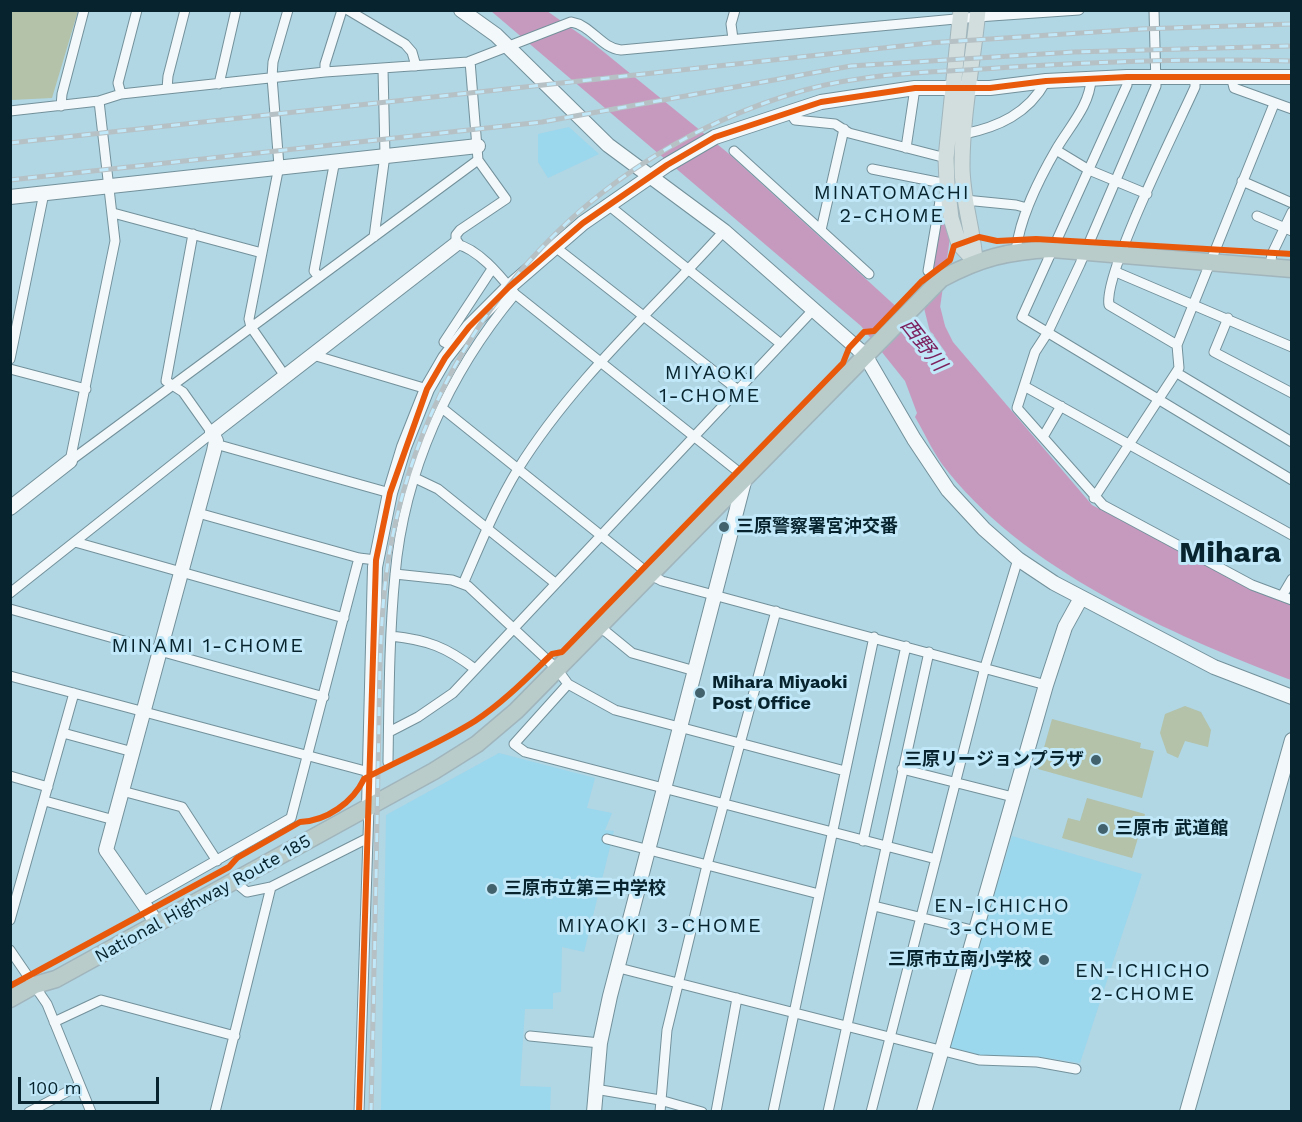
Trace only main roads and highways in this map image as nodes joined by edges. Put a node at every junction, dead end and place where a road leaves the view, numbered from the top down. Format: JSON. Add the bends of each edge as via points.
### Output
{"nodes":[{"id":1,"x":961,"y":14,"type":"edge"},
{"id":2,"x":977,"y":14,"type":"edge"},
{"id":3,"x":962,"y":89,"type":"junction"},
{"id":4,"x":975,"y":261,"type":"junction"},
{"id":5,"x":1292,"y":269,"type":"edge"},
{"id":6,"x":369,"y":807,"type":"junction"},
{"id":7,"x":35,"y":985,"type":"junction"},
{"id":8,"x":10,"y":999,"type":"edge"}],
"edges":[{"from":1,"to":3,"type":"main road"},
{"from":2,"to":3,"type":"main road"},
{"from":3,"to":4,"type":"main road","via":[[965,200]]},
{"from":3,"to":4,"type":"main road","via":[[946,158],[948,201],[959,244]]},
{"from":4,"to":5,"type":"highway","name":"National Highway Route 185","via":[[1016,251],[1052,249]]},
{"from":4,"to":6,"type":"highway","name":"National Highway Route 185","via":[[934,275],[927,290],[904,315],[516,711],[477,744]]},
{"from":6,"to":7,"type":"highway","name":"National Highway Route 185","via":[[56,979]]},
{"from":6,"to":7,"type":"highway","name":"National Highway Route 185","via":[[148,909],[51,970]]},
{"from":7,"to":8,"type":"highway","name":"National Highway Route 185"}]}
